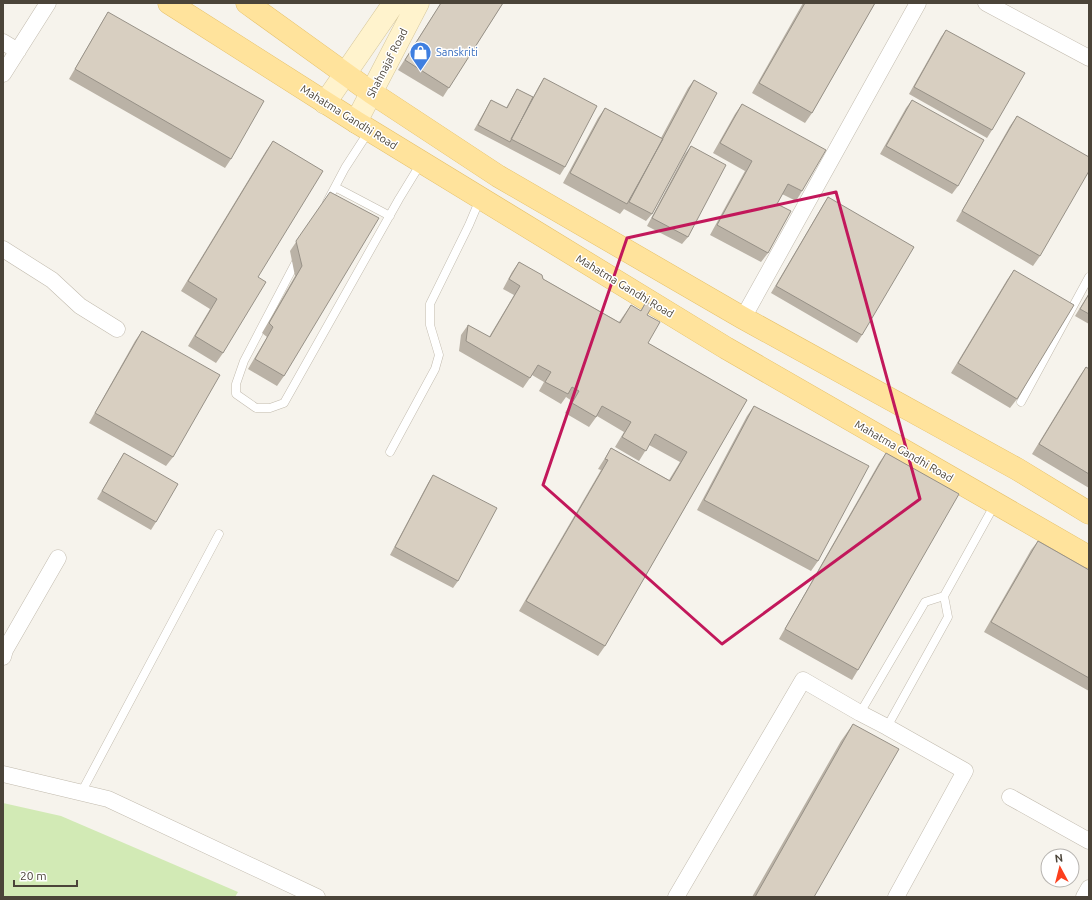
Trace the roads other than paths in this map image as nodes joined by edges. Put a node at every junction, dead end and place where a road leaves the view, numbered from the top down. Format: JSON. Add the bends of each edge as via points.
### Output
{"nodes":[{"id":1,"x":48,"y":3,"type":"edge"},
{"id":2,"x":169,"y":3,"type":"edge"},
{"id":3,"x":247,"y":3,"type":"edge"},
{"id":4,"x":394,"y":3,"type":"edge"},
{"id":5,"x":418,"y":3,"type":"edge"},
{"id":6,"x":918,"y":3,"type":"edge"},
{"id":7,"x":986,"y":3,"type":"edge"},
{"id":8,"x":3,"y":42,"type":"edge"},
{"id":9,"x":18,"y":51,"type":"junction"},
{"id":10,"x":1089,"y":58,"type":"edge"},
{"id":11,"x":3,"y":74,"type":"edge"},
{"id":12,"x":345,"y":74,"type":"junction"},
{"id":13,"x":372,"y":93,"type":"junction"},
{"id":14,"x":326,"y":103,"type":"junction"},
{"id":15,"x":363,"y":126,"type":"junction"},
{"id":16,"x":422,"y":162,"type":"junction"},
{"id":17,"x":335,"y":187,"type":"junction"},
{"id":18,"x":481,"y":198,"type":"junction"},
{"id":19,"x":324,"y":208,"type":"edge"},
{"id":20,"x":390,"y":216,"type":"junction"},
{"id":21,"x":3,"y":249,"type":"edge"},
{"id":22,"x":302,"y":250,"type":"edge"},
{"id":23,"x":1089,"y":277,"type":"edge"},
{"id":24,"x":743,"y":318,"type":"junction"},
{"id":25,"x":117,"y":329,"type":"dead end"},
{"id":26,"x":1021,"y":402,"type":"edge"},
{"id":27,"x":390,"y":452,"type":"dead end"},
{"id":28,"x":990,"y":513,"type":"dead end"},
{"id":29,"x":1089,"y":513,"type":"edge"},
{"id":30,"x":219,"y":534,"type":"dead end"},
{"id":31,"x":1089,"y":557,"type":"edge"},
{"id":32,"x":58,"y":558,"type":"dead end"},
{"id":33,"x":944,"y":596,"type":"junction"},
{"id":34,"x":4,"y":652,"type":"edge"},
{"id":35,"x":860,"y":713,"type":"junction"},
{"id":36,"x":887,"y":726,"type":"junction"},
{"id":37,"x":3,"y":774,"type":"edge"},
{"id":38,"x":81,"y":793,"type":"junction"},
{"id":39,"x":1010,"y":797,"type":"dead end"},
{"id":40,"x":1089,"y":841,"type":"edge"},
{"id":41,"x":1089,"y":888,"type":"edge"},
{"id":42,"x":294,"y":893,"type":"edge"},
{"id":43,"x":317,"y":897,"type":"edge"},
{"id":44,"x":676,"y":897,"type":"edge"},
{"id":45,"x":896,"y":897,"type":"edge"},
{"id":46,"x":1084,"y":897,"type":"edge"}],
"edges":[{"from":1,"to":9,"type":"street"},
{"from":2,"to":14,"type":"main road","name":"Mahatma Gandhi Road"},
{"from":3,"to":12,"type":"main road"},
{"from":4,"to":12,"type":"main road"},
{"from":5,"to":13,"type":"main road","name":"Shahnajaf Road"},
{"from":6,"to":24,"type":"street"},
{"from":7,"to":10,"type":"street"},
{"from":8,"to":9,"type":"street"},
{"from":9,"to":11,"type":"street"},
{"from":12,"to":13,"type":"main road"},
{"from":12,"to":14,"type":"main road"},
{"from":13,"to":15,"type":"main road","name":"Shahnajaf Road"},
{"from":13,"to":24,"type":"main road","via":[[498,176]]},
{"from":14,"to":15,"type":"main road","name":"Mahatma Gandhi Road"},
{"from":15,"to":16,"type":"main road","name":"Mahatma Gandhi Road"},
{"from":15,"to":17,"type":"lane"},
{"from":16,"to":18,"type":"main road","name":"Mahatma Gandhi Road"},
{"from":16,"to":20,"type":"lane"},
{"from":17,"to":19,"type":"lane"},
{"from":17,"to":20,"type":"lane"},
{"from":18,"to":27,"type":"lane","via":[[430,304],[430,325],[439,355],[435,369]]},
{"from":18,"to":31,"type":"main road","name":"Mahatma Gandhi Road","via":[[726,348]]},
{"from":20,"to":22,"type":"lane","via":[[284,403],[270,408],[256,408],[236,394],[236,384],[244,361]]},
{"from":21,"to":25,"type":"street","via":[[52,280],[80,306]]},
{"from":23,"to":26,"type":"lane"},
{"from":24,"to":29,"type":"main road","via":[[1017,469]]},
{"from":28,"to":33,"type":"lane"},
{"from":30,"to":38,"type":"lane"},
{"from":32,"to":34,"type":"street"},
{"from":33,"to":35,"type":"lane","via":[[925,602]]},
{"from":33,"to":36,"type":"lane","via":[[948,617]]},
{"from":35,"to":36,"type":"street"},
{"from":35,"to":44,"type":"street","via":[[803,680]]},
{"from":36,"to":45,"type":"street","via":[[965,772]]},
{"from":37,"to":38,"type":"street"},
{"from":38,"to":42,"type":"street","via":[[108,799]]},
{"from":39,"to":40,"type":"street"},
{"from":41,"to":46,"type":"street"},
{"from":42,"to":43,"type":"street"}]}
